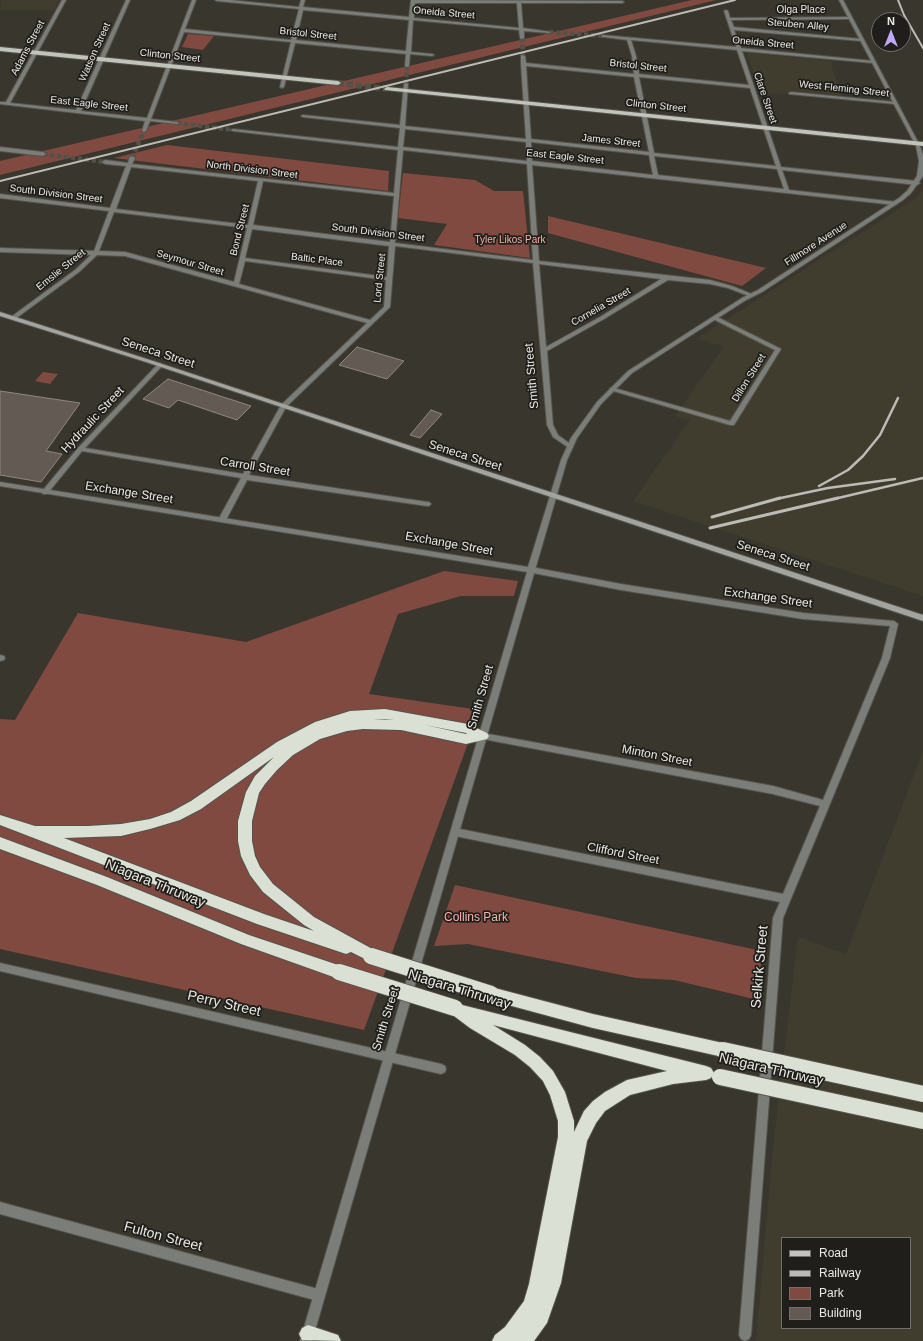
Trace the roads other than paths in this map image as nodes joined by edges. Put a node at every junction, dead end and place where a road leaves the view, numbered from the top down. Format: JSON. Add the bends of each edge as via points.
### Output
{"nodes":[{"id":1,"x":64,"y":0,"type":"edge"},
{"id":2,"x":128,"y":0,"type":"edge"},
{"id":3,"x":194,"y":0,"type":"edge"},
{"id":4,"x":217,"y":0,"type":"edge"},
{"id":5,"x":303,"y":0,"type":"edge"},
{"id":6,"x":840,"y":0,"type":"edge"},
{"id":7,"x":413,"y":1,"type":"edge"},
{"id":8,"x":520,"y":1,"type":"edge"},
{"id":9,"x":622,"y":3,"type":"edge"},
{"id":10,"x":301,"y":8,"type":"junction"},
{"id":11,"x":726,"y":11,"type":"dead end"},
{"id":12,"x":411,"y":18,"type":"junction"},
{"id":13,"x":850,"y":18,"type":"junction"},
{"id":14,"x":729,"y":19,"type":"junction"},
{"id":15,"x":732,"y":28,"type":"junction"},
{"id":16,"x":521,"y":29,"type":"junction"},
{"id":17,"x":182,"y":30,"type":"junction"},
{"id":18,"x":549,"y":32,"type":"tunnel mouth"},
{"id":19,"x":604,"y":36,"type":"tunnel mouth"},
{"id":20,"x":522,"y":38,"type":"tunnel mouth"},
{"id":21,"x":629,"y":39,"type":"junction"},
{"id":22,"x":862,"y":40,"type":"junction"},
{"id":23,"x":293,"y":41,"type":"junction"},
{"id":24,"x":0,"y":49,"type":"edge"},
{"id":25,"x":739,"y":49,"type":"junction"},
{"id":26,"x":408,"y":52,"type":"junction"},
{"id":27,"x":35,"y":53,"type":"junction"},
{"id":28,"x":432,"y":54,"type":"dead end"},
{"id":29,"x":523,"y":56,"type":"tunnel mouth"},
{"id":30,"x":102,"y":59,"type":"junction"},
{"id":31,"x":873,"y":62,"type":"junction"},
{"id":32,"x":523,"y":64,"type":"junction"},
{"id":33,"x":168,"y":66,"type":"junction"},
{"id":34,"x":407,"y":66,"type":"tunnel mouth"},
{"id":35,"x":636,"y":75,"type":"junction"},
{"id":36,"x":284,"y":78,"type":"junction"},
{"id":37,"x":338,"y":83,"type":"tunnel mouth"},
{"id":38,"x":282,"y":87,"type":"dead end"},
{"id":39,"x":752,"y":87,"type":"junction"},
{"id":40,"x":405,"y":88,"type":"junction"},
{"id":41,"x":387,"y":89,"type":"tunnel mouth"},
{"id":42,"x":791,"y":93,"type":"dead end"},
{"id":43,"x":526,"y":103,"type":"junction"},
{"id":44,"x":895,"y":103,"type":"junction"},
{"id":45,"x":0,"y":104,"type":"edge"},
{"id":46,"x":7,"y":104,"type":"junction"},
{"id":47,"x":78,"y":112,"type":"junction"},
{"id":48,"x":644,"y":115,"type":"junction"},
{"id":49,"x":303,"y":116,"type":"dead end"},
{"id":50,"x":148,"y":120,"type":"junction"},
{"id":51,"x":177,"y":123,"type":"tunnel mouth"},
{"id":52,"x":402,"y":127,"type":"junction"},
{"id":53,"x":766,"y":128,"type":"junction"},
{"id":54,"x":233,"y":130,"type":"tunnel mouth"},
{"id":55,"x":144,"y":131,"type":"tunnel mouth"},
{"id":56,"x":528,"y":141,"type":"junction"},
{"id":57,"x":920,"y":144,"type":"edge"},
{"id":58,"x":400,"y":148,"type":"junction"},
{"id":59,"x":0,"y":149,"type":"edge"},
{"id":60,"x":43,"y":154,"type":"tunnel mouth"},
{"id":61,"x":652,"y":154,"type":"junction"},
{"id":62,"x":132,"y":158,"type":"tunnel mouth"},
{"id":63,"x":105,"y":162,"type":"tunnel mouth"},
{"id":64,"x":530,"y":162,"type":"junction"},
{"id":65,"x":130,"y":165,"type":"junction"},
{"id":66,"x":780,"y":168,"type":"junction"},
{"id":67,"x":656,"y":176,"type":"junction"},
{"id":68,"x":262,"y":180,"type":"junction"},
{"id":69,"x":917,"y":183,"type":"junction"},
{"id":70,"x":788,"y":191,"type":"junction"},
{"id":71,"x":0,"y":196,"type":"edge"},
{"id":72,"x":396,"y":196,"type":"junction"},
{"id":73,"x":895,"y":203,"type":"junction"},
{"id":74,"x":113,"y":210,"type":"junction"},
{"id":75,"x":250,"y":227,"type":"junction"},
{"id":76,"x":393,"y":244,"type":"junction"},
{"id":77,"x":0,"y":250,"type":"edge"},
{"id":78,"x":96,"y":253,"type":"junction"},
{"id":79,"x":242,"y":260,"type":"junction"},
{"id":80,"x":536,"y":263,"type":"junction"},
{"id":81,"x":390,"y":278,"type":"junction"},
{"id":82,"x":667,"y":278,"type":"junction"},
{"id":83,"x":236,"y":285,"type":"junction"},
{"id":84,"x":751,"y":295,"type":"junction"},
{"id":85,"x":0,"y":314,"type":"edge"},
{"id":86,"x":13,"y":318,"type":"junction"},
{"id":87,"x":715,"y":318,"type":"junction"},
{"id":88,"x":0,"y":319,"type":"edge"},
{"id":89,"x":371,"y":322,"type":"junction"},
{"id":90,"x":543,"y":351,"type":"junction"},
{"id":91,"x":160,"y":365,"type":"junction"},
{"id":92,"x":612,"y":389,"type":"junction"},
{"id":93,"x":283,"y":406,"type":"junction"},
{"id":94,"x":571,"y":446,"type":"junction"},
{"id":95,"x":80,"y":449,"type":"junction"},
{"id":96,"x":245,"y":477,"type":"junction"},
{"id":97,"x":0,"y":484,"type":"edge"},
{"id":98,"x":45,"y":492,"type":"junction"},
{"id":99,"x":554,"y":496,"type":"junction"},
{"id":100,"x":427,"y":504,"type":"dead end"},
{"id":101,"x":222,"y":520,"type":"junction"},
{"id":102,"x":531,"y":570,"type":"junction"},
{"id":103,"x":923,"y":618,"type":"edge"},
{"id":104,"x":894,"y":624,"type":"joint"},
{"id":105,"x":483,"y":736,"type":"junction"},
{"id":106,"x":826,"y":804,"type":"junction"},
{"id":107,"x":2,"y":821,"type":"edge"},
{"id":108,"x":35,"y":832,"type":"junction"},
{"id":109,"x":455,"y":832,"type":"junction"},
{"id":110,"x":5,"y":845,"type":"edge"},
{"id":111,"x":786,"y":899,"type":"junction"},
{"id":112,"x":354,"y":949,"type":"junction"},
{"id":113,"x":0,"y":967,"type":"edge"},
{"id":114,"x":477,"y":1020,"type":"junction"},
{"id":115,"x":388,"y":1057,"type":"junction"},
{"id":116,"x":442,"y":1069,"type":"dead end"},
{"id":117,"x":713,"y":1075,"type":"junction"},
{"id":118,"x":923,"y":1094,"type":"edge"},
{"id":119,"x":923,"y":1121,"type":"edge"},
{"id":120,"x":0,"y":1208,"type":"edge"},
{"id":121,"x":318,"y":1295,"type":"junction"},
{"id":122,"x":745,"y":1335,"type":"dead end"},
{"id":123,"x":307,"y":1337,"type":"edge"},
{"id":124,"x":332,"y":1341,"type":"edge"},
{"id":125,"x":501,"y":1341,"type":"edge"},
{"id":126,"x":523,"y":1341,"type":"edge"}],
"edges":[{"from":1,"to":27,"type":"street","name":"Adams Street"},
{"from":2,"to":30,"type":"street","name":"Watson Street"},
{"from":3,"to":17,"type":"street"},
{"from":4,"to":10,"type":"street","name":"Oneida Street"},
{"from":5,"to":10,"type":"street"},
{"from":6,"to":13,"type":"street"},
{"from":7,"to":8,"type":"street"},
{"from":7,"to":12,"type":"street"},
{"from":8,"to":9,"type":"street"},
{"from":8,"to":16,"type":"street"},
{"from":10,"to":12,"type":"street","name":"Oneida Street"},
{"from":10,"to":23,"type":"street"},
{"from":11,"to":14,"type":"street","name":"Clare Street"},
{"from":12,"to":16,"type":"street","name":"Oneida Street"},
{"from":12,"to":26,"type":"street"},
{"from":13,"to":14,"type":"street","name":"Olga Place"},
{"from":13,"to":22,"type":"street"},
{"from":14,"to":15,"type":"street","name":"Clare Street"},
{"from":15,"to":22,"type":"street","name":"Steuben Alley"},
{"from":15,"to":25,"type":"street","name":"Clare Street"},
{"from":16,"to":18,"type":"street","name":"Oneida Street"},
{"from":16,"to":20,"type":"street"},
{"from":17,"to":23,"type":"street","name":"Bristol Street"},
{"from":17,"to":33,"type":"street"},
{"from":19,"to":21,"type":"street","name":"Oneida Street"},
{"from":21,"to":25,"type":"street","name":"Oneida Street"},
{"from":21,"to":35,"type":"street"},
{"from":22,"to":31,"type":"street"},
{"from":23,"to":26,"type":"street","name":"Bristol Street"},
{"from":23,"to":36,"type":"street"},
{"from":24,"to":27,"type":"main road","name":"Clinton Street"},
{"from":25,"to":31,"type":"street","name":"Oneida Street"},
{"from":25,"to":39,"type":"street","name":"Clare Street"},
{"from":26,"to":28,"type":"street","name":"Bristol Street"},
{"from":26,"to":34,"type":"street"},
{"from":27,"to":30,"type":"main road","name":"Clinton Street"},
{"from":27,"to":46,"type":"street","name":"Adams Street"},
{"from":29,"to":32,"type":"street","name":"Smith Street"},
{"from":30,"to":33,"type":"main road","name":"Clinton Street"},
{"from":30,"to":47,"type":"street","name":"Watson Street"},
{"from":31,"to":44,"type":"street"},
{"from":32,"to":35,"type":"street","name":"Bristol Street"},
{"from":32,"to":43,"type":"street","name":"Smith Street"},
{"from":33,"to":36,"type":"main road","name":"Clinton Street"},
{"from":33,"to":50,"type":"street"},
{"from":35,"to":39,"type":"street","name":"Bristol Street"},
{"from":35,"to":48,"type":"street"},
{"from":36,"to":37,"type":"main road","name":"Clinton Street"},
{"from":36,"to":38,"type":"street"},
{"from":39,"to":53,"type":"street","name":"Clare Street"},
{"from":40,"to":41,"type":"main road","name":"Clinton Street"},
{"from":40,"to":43,"type":"main road","name":"Clinton Street"},
{"from":40,"to":52,"type":"street","name":"Lord Street"},
{"from":42,"to":44,"type":"street","name":"West Fleming Street"},
{"from":43,"to":48,"type":"main road","name":"Clinton Street"},
{"from":43,"to":56,"type":"street","name":"Smith Street"},
{"from":44,"to":57,"type":"street"},
{"from":45,"to":46,"type":"street","name":"East Eagle Street"},
{"from":46,"to":47,"type":"street","name":"East Eagle Street"},
{"from":47,"to":50,"type":"street","name":"East Eagle Street"},
{"from":48,"to":53,"type":"main road","name":"Clinton Street"},
{"from":48,"to":61,"type":"street"},
{"from":49,"to":52,"type":"street","name":"James Street"},
{"from":50,"to":51,"type":"street","name":"East Eagle Street"},
{"from":50,"to":55,"type":"street"},
{"from":52,"to":56,"type":"street","name":"James Street"},
{"from":52,"to":58,"type":"street","name":"Lord Street"},
{"from":53,"to":57,"type":"main road","name":"Clinton Street"},
{"from":53,"to":66,"type":"street","name":"Clare Street"},
{"from":54,"to":58,"type":"street","name":"East Eagle Street"},
{"from":56,"to":61,"type":"street","name":"James Street"},
{"from":56,"to":64,"type":"street","name":"Smith Street"},
{"from":57,"to":69,"type":"street","via":[[922,168]]},
{"from":58,"to":64,"type":"street","name":"East Eagle Street"},
{"from":58,"to":72,"type":"street","name":"Lord Street"},
{"from":59,"to":60,"type":"street"},
{"from":61,"to":66,"type":"street","name":"James Street"},
{"from":61,"to":67,"type":"street"},
{"from":62,"to":65,"type":"street","name":"Emslie Street"},
{"from":63,"to":65,"type":"street","name":"North Division Street"},
{"from":64,"to":67,"type":"street","name":"East Eagle Street"},
{"from":64,"to":80,"type":"street","name":"Smith Street"},
{"from":65,"to":68,"type":"street","name":"North Division Street"},
{"from":65,"to":74,"type":"street","name":"Emslie Street"},
{"from":66,"to":69,"type":"street","name":"James Street"},
{"from":66,"to":70,"type":"street","name":"Clare Street"},
{"from":67,"to":70,"type":"street","name":"East Eagle Street"},
{"from":68,"to":72,"type":"street","name":"North Division Street"},
{"from":68,"to":75,"type":"street","name":"Bond Street"},
{"from":69,"to":73,"type":"street","name":"Fillmore Avenue"},
{"from":70,"to":73,"type":"street","name":"East Eagle Street"},
{"from":71,"to":74,"type":"street","name":"South Division Street"},
{"from":72,"to":76,"type":"street","name":"Lord Street"},
{"from":73,"to":84,"type":"street","name":"Fillmore Avenue"},
{"from":74,"to":75,"type":"street","name":"South Division Street"},
{"from":74,"to":78,"type":"street","name":"Emslie Street"},
{"from":75,"to":76,"type":"street","name":"South Division Street"},
{"from":75,"to":79,"type":"street","name":"Bond Street"},
{"from":76,"to":80,"type":"street","name":"South Division Street"},
{"from":76,"to":81,"type":"street","name":"Lord Street"},
{"from":77,"to":78,"type":"street","name":"Seymour Street"},
{"from":78,"to":83,"type":"street","name":"Seymour Street","via":[[125,254]]},
{"from":78,"to":86,"type":"street","name":"Emslie Street","via":[[77,271]]},
{"from":79,"to":81,"type":"street","name":"Baltic Place"},
{"from":79,"to":83,"type":"street","name":"Bond Street"},
{"from":80,"to":82,"type":"street","name":"South Division Street"},
{"from":80,"to":90,"type":"street","name":"Smith Street"},
{"from":81,"to":89,"type":"street","name":"Lord Street","via":[[387,307]]},
{"from":82,"to":84,"type":"street","name":"South Division Street","via":[[719,283]]},
{"from":82,"to":90,"type":"street","name":"Cornelia Street"},
{"from":83,"to":89,"type":"street","name":"Seymour Street"},
{"from":84,"to":87,"type":"street","name":"Fillmore Avenue"},
{"from":85,"to":86,"type":"main road"},
{"from":86,"to":88,"type":"main road","name":"Seneca Street"},
{"from":86,"to":91,"type":"main road","name":"Seneca Street"},
{"from":87,"to":92,"type":"street","name":"Fillmore Avenue","via":[[630,372]]},
{"from":87,"to":92,"type":"street","name":"Dillon Street","via":[[778,349],[732,424]]},
{"from":89,"to":93,"type":"street","name":"Lord Street"},
{"from":90,"to":94,"type":"street","name":"Smith Street","via":[[551,432]]},
{"from":91,"to":93,"type":"main road","name":"Seneca Street"},
{"from":91,"to":95,"type":"street","name":"Hydraulic Street"},
{"from":92,"to":94,"type":"street","name":"Fillmore Avenue","via":[[574,438]]},
{"from":93,"to":96,"type":"street","name":"Lord Street"},
{"from":93,"to":99,"type":"main road","name":"Seneca Street"},
{"from":94,"to":99,"type":"street","name":"Smith Street","via":[[564,460]]},
{"from":95,"to":96,"type":"street","name":"Carroll Street"},
{"from":95,"to":98,"type":"street","name":"Hydraulic Street"},
{"from":96,"to":100,"type":"street","name":"Carroll Street"},
{"from":96,"to":101,"type":"street","name":"Lord Street"},
{"from":97,"to":98,"type":"street","name":"Exchange Street"},
{"from":98,"to":101,"type":"street","name":"Exchange Street"},
{"from":99,"to":102,"type":"street","name":"Smith Street"},
{"from":99,"to":103,"type":"main road","name":"Seneca Street"},
{"from":101,"to":102,"type":"street","name":"Exchange Street"},
{"from":102,"to":104,"type":"street","name":"Exchange Street","via":[[803,616]]},
{"from":102,"to":105,"type":"street","name":"Smith Street"},
{"from":104,"to":106,"type":"street","name":"Selkirk Street","via":[[886,658]]},
{"from":105,"to":106,"type":"street","name":"Minton Street","via":[[774,790]]},
{"from":105,"to":108,"type":"highway","via":[[468,729],[407,717],[386,714],[350,716],[302,733],[196,805],[175,816],[121,830]]},
{"from":105,"to":109,"type":"street","name":"Smith Street"},
{"from":105,"to":112,"type":"highway","via":[[466,739],[401,725],[347,726],[316,735],[303,742],[272,766],[260,780],[245,821],[248,856],[255,871],[268,888],[293,910]]},
{"from":106,"to":111,"type":"street","name":"Selkirk Street"},
{"from":107,"to":108,"type":"highway","name":"Niagara Thruway"},
{"from":108,"to":112,"type":"highway","name":"Niagara Thruway","via":[[262,920]]},
{"from":109,"to":111,"type":"street","name":"Clifford Street"},
{"from":109,"to":115,"type":"street","name":"Smith Street"},
{"from":110,"to":114,"type":"highway","name":"Niagara Thruway","bridge":true,"via":[[246,940],[455,1008]]},
{"from":111,"to":122,"type":"street","name":"Selkirk Street","via":[[778,918]]},
{"from":112,"to":118,"type":"highway","name":"Niagara Thruway","bridge":true,"via":[[491,994],[594,1021]]},
{"from":113,"to":115,"type":"street","name":"Perry Street"},
{"from":114,"to":117,"type":"highway","name":"Niagara Thruway"},
{"from":114,"to":125,"type":"highway","name":"Niagara Thruway","via":[[520,1050],[543,1071],[557,1092],[566,1121],[566,1137],[532,1305],[511,1333]]},
{"from":115,"to":116,"type":"street","name":"Perry Street"},
{"from":115,"to":121,"type":"street","name":"Smith Street"},
{"from":117,"to":119,"type":"highway","name":"Niagara Thruway","bridge":true},
{"from":117,"to":126,"type":"highway","via":[[667,1078],[627,1088],[605,1101],[590,1117],[578,1141],[547,1300],[541,1317]]},
{"from":120,"to":121,"type":"street","name":"Fulton Street"},
{"from":121,"to":123,"type":"street","name":"Smith Street"},
{"from":123,"to":124,"type":"highway"}]}
